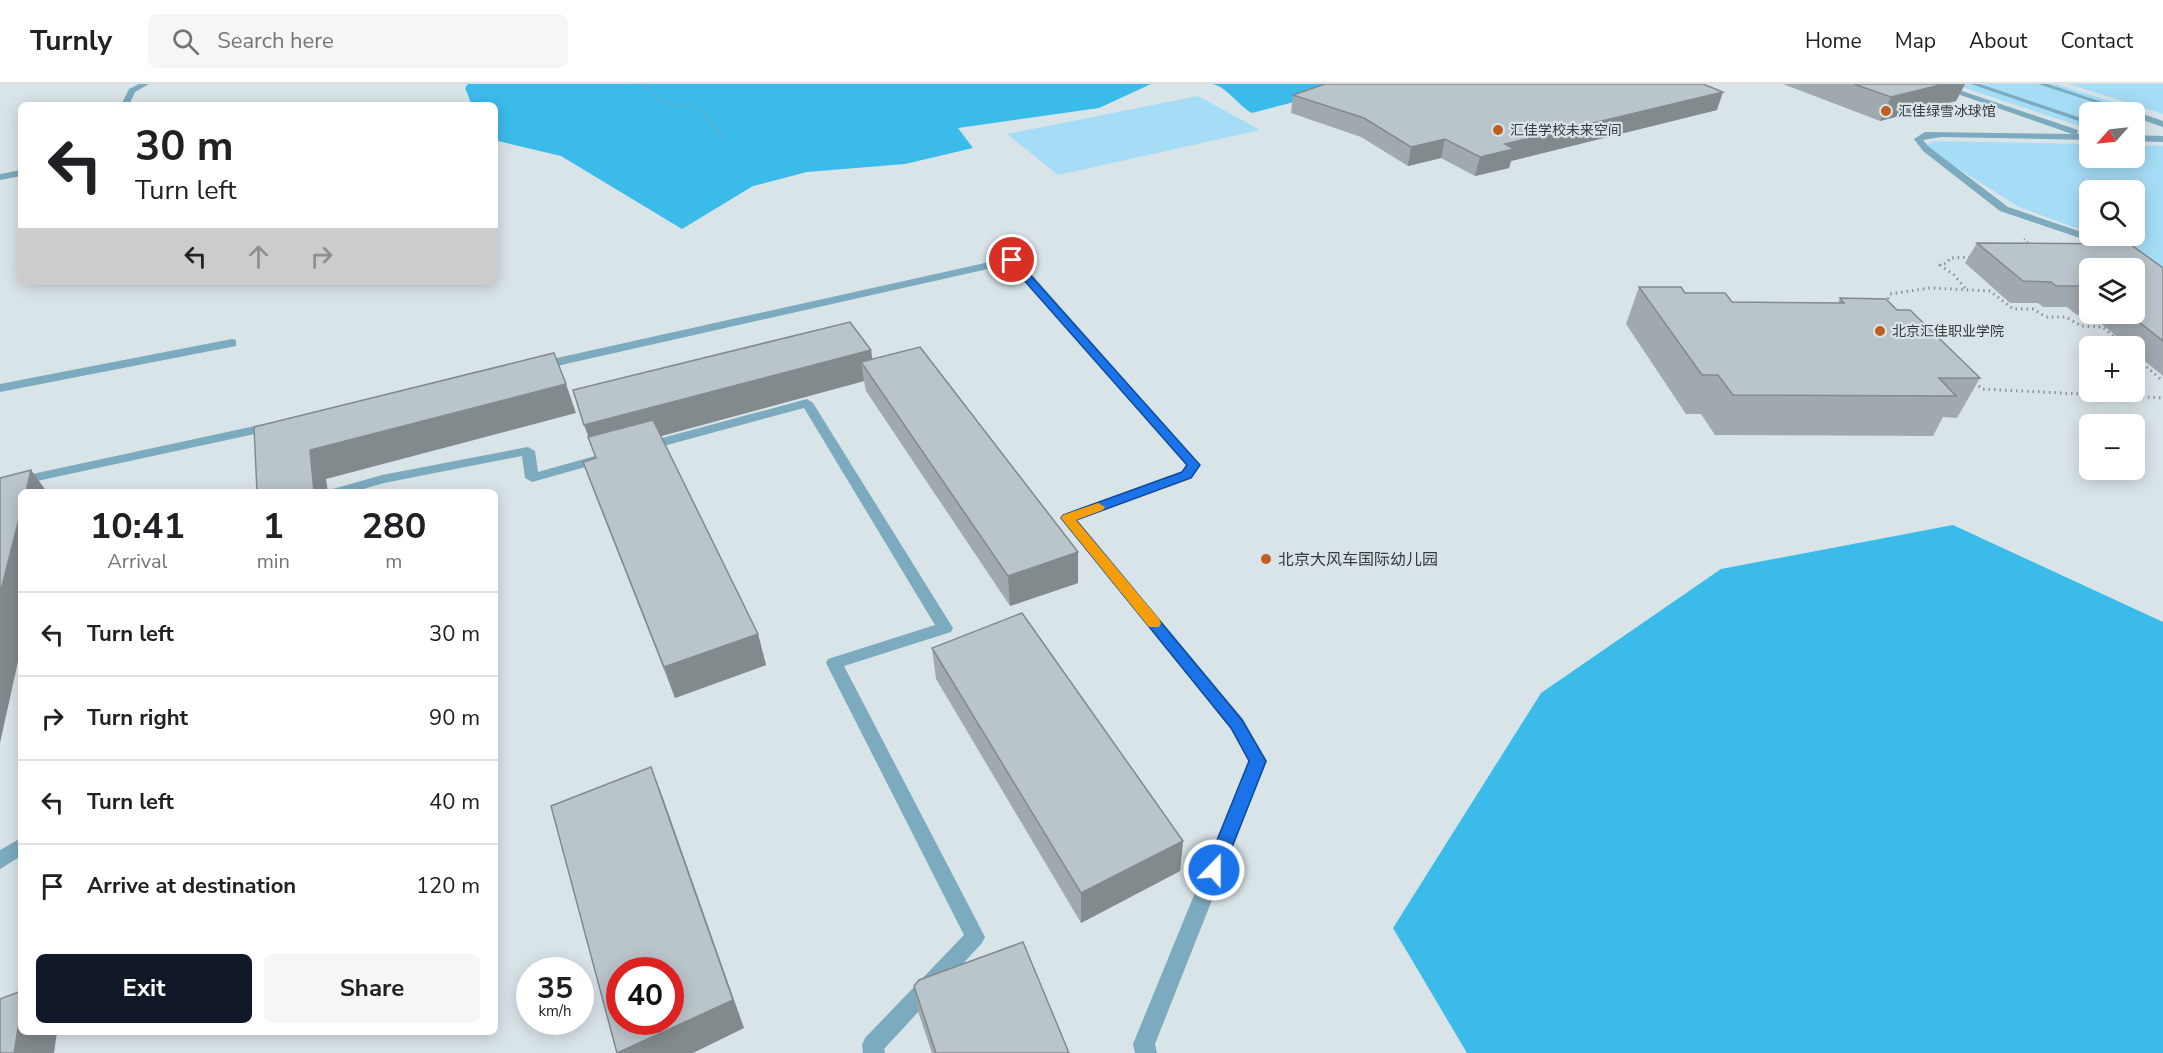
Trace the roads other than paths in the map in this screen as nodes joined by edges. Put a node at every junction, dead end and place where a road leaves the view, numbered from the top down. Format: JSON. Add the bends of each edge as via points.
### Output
{"nodes":[{"id":1,"x":145,"y":84,"type":"edge"},
{"id":2,"x":1933,"y":84,"type":"edge"},
{"id":3,"x":1974,"y":84,"type":"edge"},
{"id":4,"x":2041,"y":84,"type":"edge"},
{"id":5,"x":126,"y":102,"type":"edge"},
{"id":6,"x":2098,"y":102,"type":"edge"},
{"id":7,"x":2145,"y":118,"type":"edge"},
{"id":8,"x":2079,"y":119,"type":"edge"},
{"id":9,"x":2163,"y":124,"type":"edge"},
{"id":10,"x":2079,"y":134,"type":"edge"},
{"id":11,"x":2079,"y":137,"type":"edge"},
{"id":12,"x":2145,"y":138,"type":"edge"},
{"id":13,"x":2163,"y":139,"type":"edge"},
{"id":14,"x":18,"y":174,"type":"edge"},
{"id":15,"x":0,"y":177,"type":"edge"},
{"id":16,"x":2130,"y":255,"type":"edge"},
{"id":17,"x":232,"y":343,"type":"dead end"},
{"id":18,"x":525,"y":369,"type":"edge"},
{"id":19,"x":0,"y":388,"type":"edge"},
{"id":20,"x":283,"y":423,"type":"edge"},
{"id":21,"x":635,"y":450,"type":"edge"},
{"id":22,"x":612,"y":456,"type":"edge"},
{"id":23,"x":0,"y":485,"type":"edge"},
{"id":24,"x":348,"y":489,"type":"edge"},
{"id":25,"x":18,"y":848,"type":"edge"},
{"id":26,"x":0,"y":861,"type":"edge"},
{"id":27,"x":874,"y":1053,"type":"edge"},
{"id":28,"x":1146,"y":1053,"type":"edge"}],
"edges":[{"from":1,"to":5,"type":"street","via":[[132,91]]},
{"from":2,"to":10,"type":"street"},
{"from":3,"to":8,"type":"lane"},
{"from":4,"to":6,"type":"lane"},
{"from":7,"to":9,"type":"street"},
{"from":11,"to":16,"type":"street","via":[[1941,134],[1918,139],[2004,209],[2122,248]]},
{"from":12,"to":13,"type":"street"},
{"from":14,"to":15,"type":"street"},
{"from":17,"to":19,"type":"street"},
{"from":18,"to":28,"type":"street","via":[[1012,260],[1023,271],[1194,465],[1186,475],[1068,518],[1237,724],[1258,761],[1144,1044]]},
{"from":20,"to":23,"type":"street"},
{"from":21,"to":27,"type":"street","via":[[807,403],[945,628],[834,663],[975,937],[873,1046]]},
{"from":22,"to":24,"type":"street","via":[[532,478],[528,451]]},
{"from":25,"to":26,"type":"street"}]}
